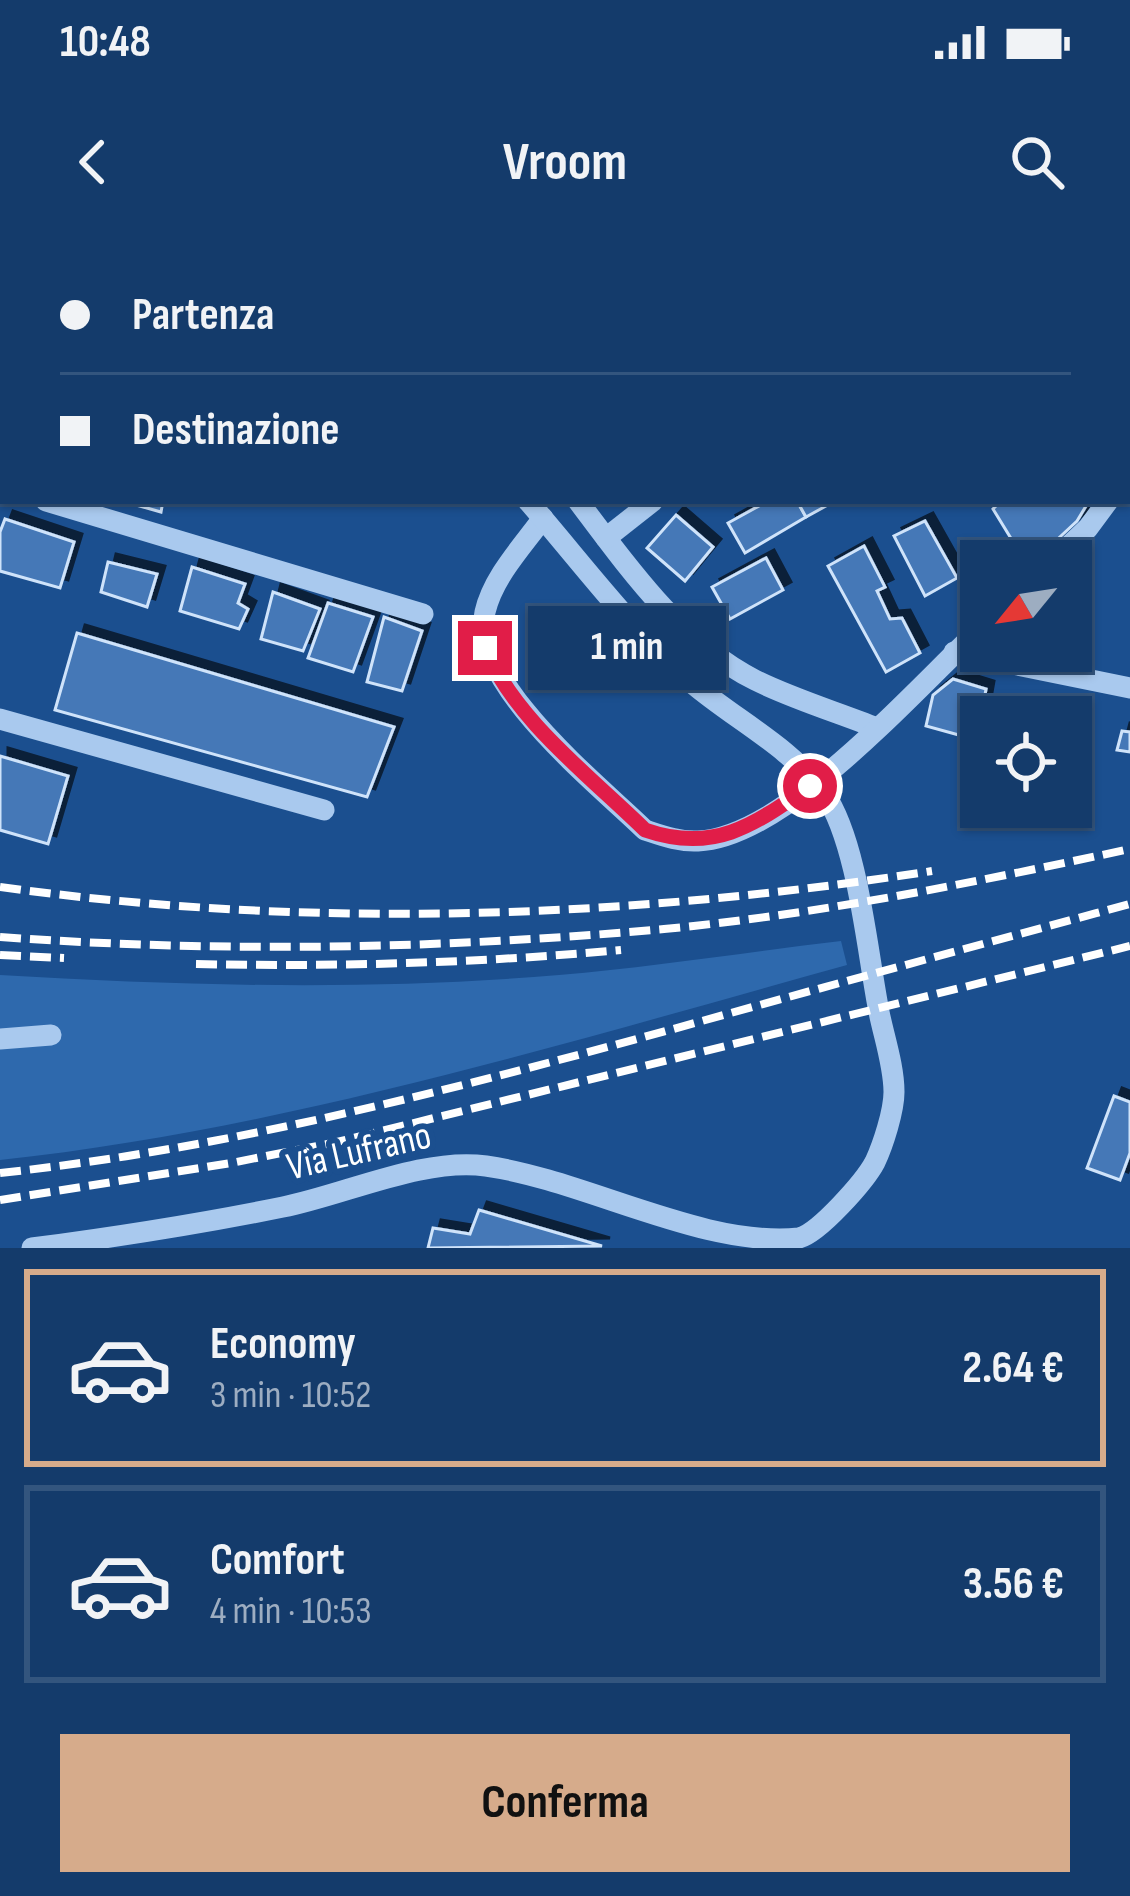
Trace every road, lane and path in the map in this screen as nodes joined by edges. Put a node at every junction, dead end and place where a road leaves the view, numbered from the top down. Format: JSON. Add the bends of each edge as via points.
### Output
{"nodes":[{"id":1,"x":56,"y":504,"type":"edge"},
{"id":2,"x":580,"y":504,"type":"edge"},
{"id":3,"x":649,"y":504,"type":"edge"},
{"id":4,"x":1106,"y":504,"type":"edge"},
{"id":5,"x":536,"y":509,"type":"edge"},
{"id":6,"x":605,"y":538,"type":"junction"},
{"id":7,"x":1075,"y":540,"type":"edge"},
{"id":8,"x":424,"y":614,"type":"dead end"},
{"id":9,"x":960,"y":647,"type":"edge"},
{"id":10,"x":954,"y":652,"type":"junction"},
{"id":11,"x":1130,"y":688,"type":"edge"},
{"id":12,"x":0,"y":719,"type":"edge"},
{"id":13,"x":877,"y":728,"type":"junction"},
{"id":14,"x":324,"y":810,"type":"dead end"},
{"id":15,"x":51,"y":1035,"type":"dead end"},
{"id":16,"x":0,"y":1039,"type":"edge"},
{"id":17,"x":32,"y":1248,"type":"edge"}],
"edges":[{"from":1,"to":8,"type":"street"},
{"from":2,"to":6,"type":"street"},
{"from":3,"to":6,"type":"street"},
{"from":4,"to":7,"type":"street"},
{"from":5,"to":13,"type":"street","via":[[492,589],[485,648],[516,703],[645,830],[701,842],[733,834],[833,770]]},
{"from":5,"to":17,"type":"street","name":"Via Lufrano","via":[[691,682],[805,770],[839,822],[895,1094],[874,1162],[807,1237],[765,1246],[708,1238],[483,1165]]},
{"from":6,"to":13,"type":"street","via":[[716,656]]},
{"from":9,"to":10,"type":"street"},
{"from":10,"to":11,"type":"street"},
{"from":10,"to":13,"type":"street"},
{"from":12,"to":14,"type":"street"},
{"from":15,"to":16,"type":"street"}]}
